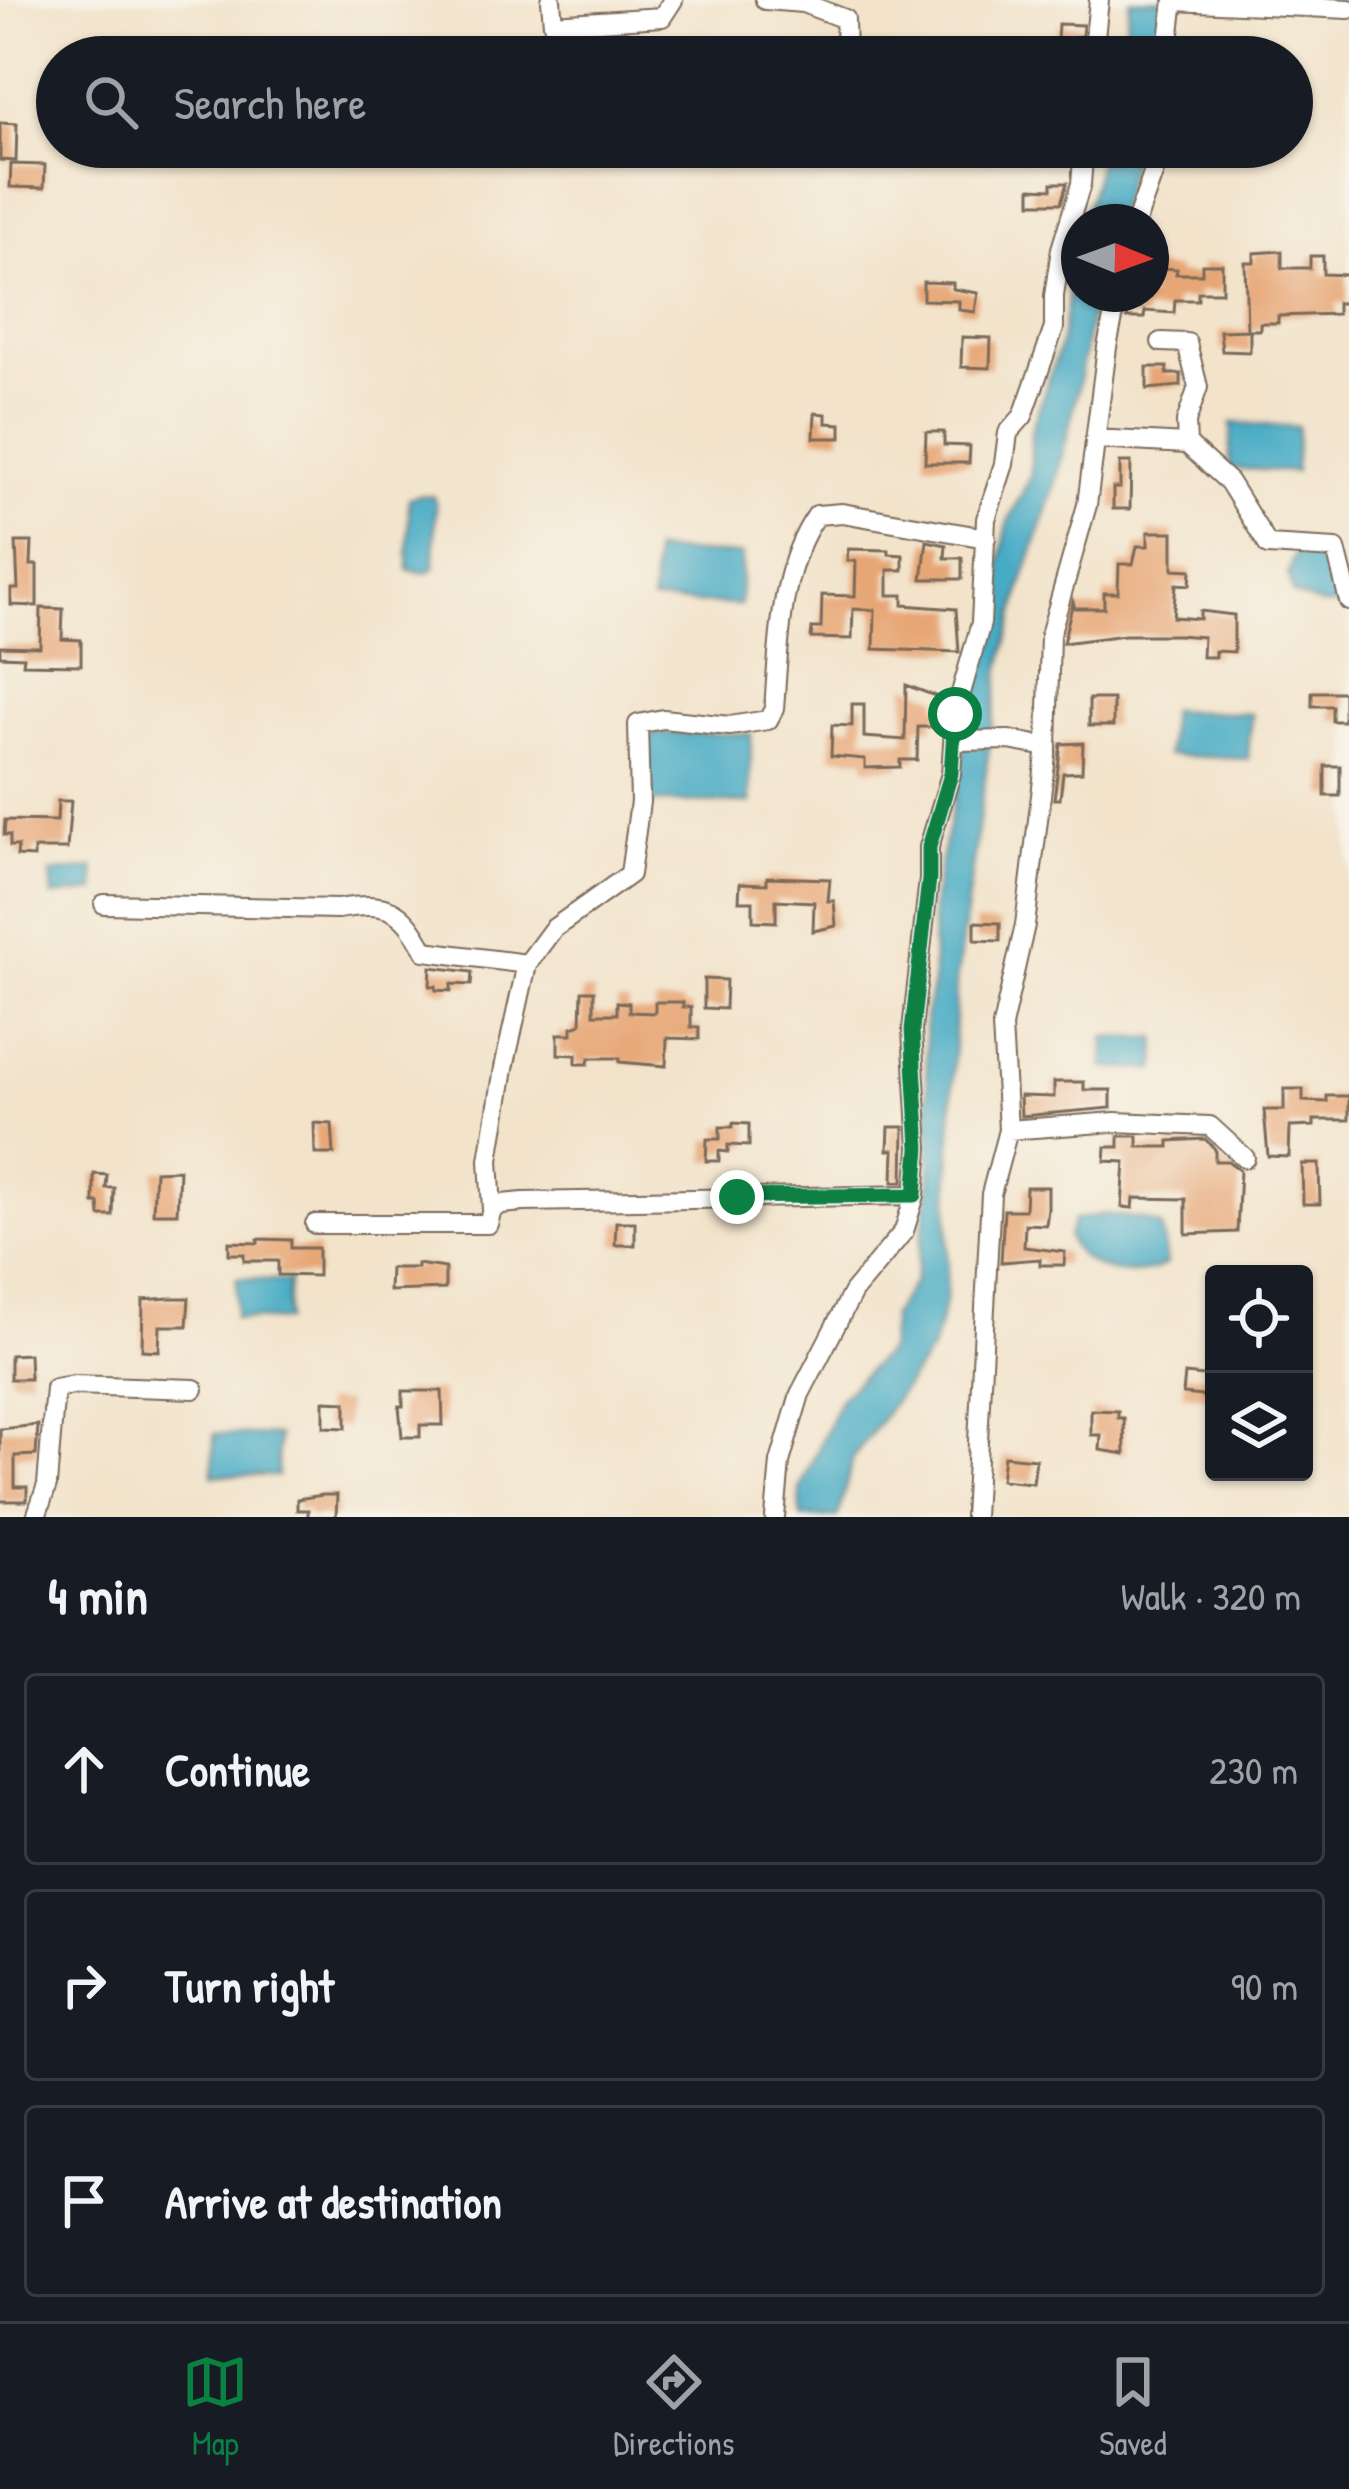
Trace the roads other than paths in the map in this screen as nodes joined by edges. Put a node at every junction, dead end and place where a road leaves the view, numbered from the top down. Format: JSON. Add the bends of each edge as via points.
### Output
{"nodes":[{"id":1,"x":551,"y":0,"type":"edge"},
{"id":2,"x":673,"y":0,"type":"edge"},
{"id":3,"x":765,"y":0,"type":"edge"},
{"id":4,"x":1099,"y":0,"type":"edge"},
{"id":5,"x":1174,"y":1,"type":"edge"},
{"id":6,"x":1349,"y":9,"type":"edge"},
{"id":7,"x":845,"y":36,"type":"edge"},
{"id":8,"x":1096,"y":36,"type":"edge"},
{"id":9,"x":1170,"y":36,"type":"edge"},
{"id":10,"x":1082,"y":168,"type":"edge"},
{"id":11,"x":1155,"y":168,"type":"edge"},
{"id":12,"x":1142,"y":204,"type":"edge"},
{"id":13,"x":1115,"y":312,"type":"edge"},
{"id":14,"x":1161,"y":342,"type":"dead end"},
{"id":15,"x":1095,"y":439,"type":"junction"},
{"id":16,"x":1187,"y":444,"type":"junction"},
{"id":17,"x":986,"y":538,"type":"junction"},
{"id":18,"x":1349,"y":601,"type":"edge"},
{"id":19,"x":957,"y":741,"type":"junction"},
{"id":20,"x":1047,"y":747,"type":"junction"},
{"id":21,"x":104,"y":904,"type":"dead end"},
{"id":22,"x":527,"y":964,"type":"junction"},
{"id":23,"x":1008,"y":1130,"type":"junction"},
{"id":24,"x":1245,"y":1159,"type":"dead end"},
{"id":25,"x":915,"y":1195,"type":"junction"},
{"id":26,"x":493,"y":1209,"type":"junction"},
{"id":27,"x":315,"y":1224,"type":"dead end"},
{"id":28,"x":194,"y":1389,"type":"dead end"},
{"id":29,"x":36,"y":1517,"type":"edge"},
{"id":30,"x":775,"y":1517,"type":"edge"},
{"id":31,"x":974,"y":1517,"type":"edge"}],
"edges":[{"from":1,"to":2,"type":"street","via":[[554,24],[662,17]]},
{"from":3,"to":7,"type":"street","via":[[845,19]]},
{"from":4,"to":8,"type":"street"},
{"from":5,"to":6,"type":"street"},
{"from":5,"to":9,"type":"street"},
{"from":10,"to":17,"type":"street","via":[[1061,249],[1054,328],[1023,416],[1008,433]]},
{"from":11,"to":12,"type":"street"},
{"from":13,"to":15,"type":"street"},
{"from":14,"to":16,"type":"street","via":[[1187,343],[1198,387]]},
{"from":15,"to":16,"type":"street"},
{"from":15,"to":20,"type":"street","via":[[1087,505],[1050,635]]},
{"from":16,"to":18,"type":"street","via":[[1229,482],[1268,545],[1336,549]]},
{"from":17,"to":19,"type":"street","via":[[981,623],[955,714]]},
{"from":17,"to":22,"type":"street","via":[[817,515],[784,604],[768,720],[638,724],[640,802],[630,874],[553,929]]},
{"from":19,"to":20,"type":"street"},
{"from":19,"to":25,"type":"street","via":[[929,847],[912,1030]]},
{"from":20,"to":23,"type":"street","via":[[1002,1026]]},
{"from":21,"to":22,"type":"street","via":[[371,904],[399,913],[424,951]]},
{"from":22,"to":26,"type":"street","via":[[489,1160]]},
{"from":23,"to":24,"type":"street","via":[[1210,1126]]},
{"from":23,"to":31,"type":"street","via":[[991,1194]]},
{"from":25,"to":26,"type":"street","via":[[523,1202]]},
{"from":25,"to":30,"type":"street","via":[[904,1231],[853,1292],[800,1394],[780,1462]]},
{"from":26,"to":27,"type":"street","via":[[488,1224]]},
{"from":28,"to":29,"type":"street","via":[[55,1388]]}]}
